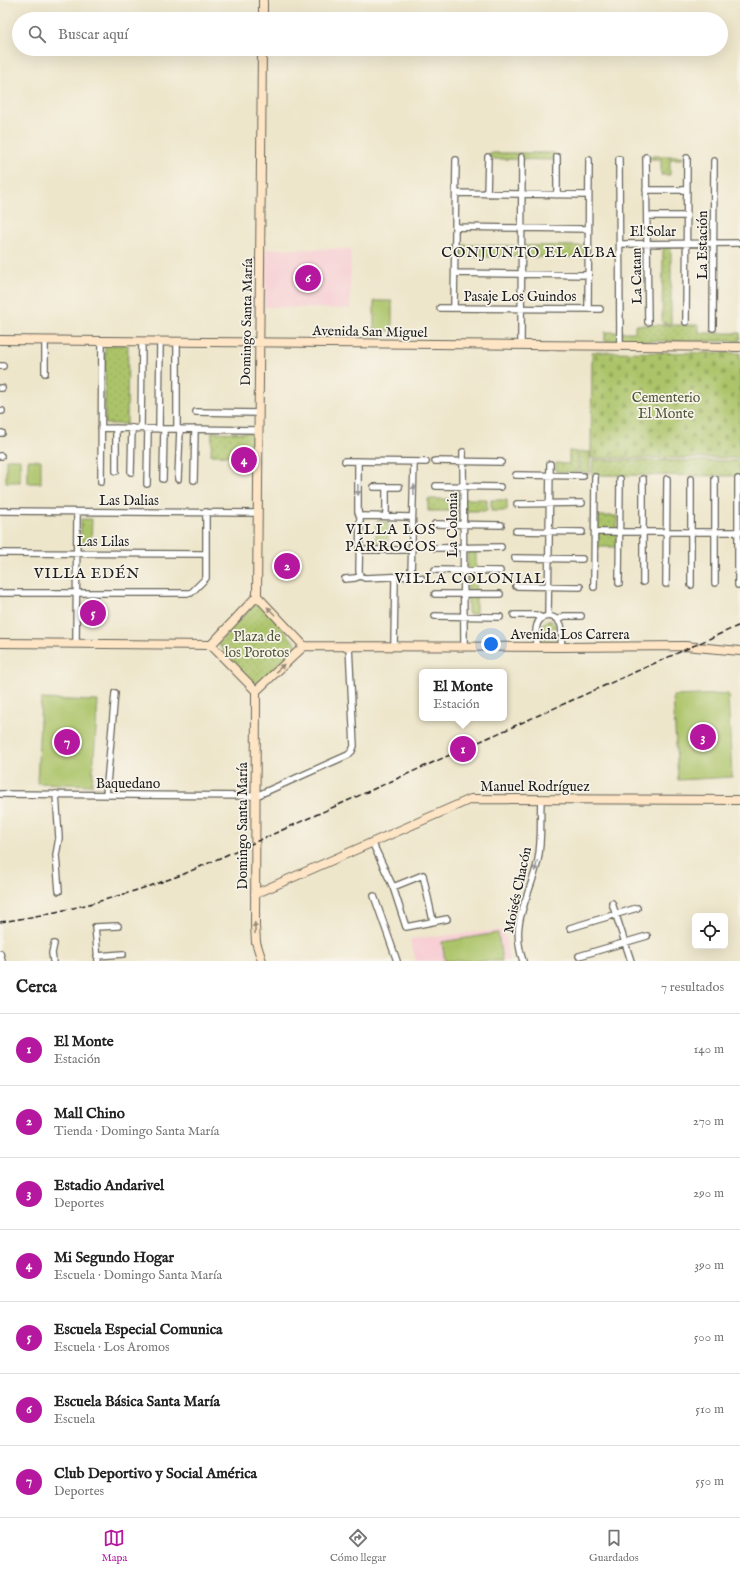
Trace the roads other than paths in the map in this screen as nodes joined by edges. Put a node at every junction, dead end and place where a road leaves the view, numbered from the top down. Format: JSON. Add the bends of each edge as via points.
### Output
{"nodes":[{"id":1,"x":263,"y":0,"type":"edge"},
{"id":2,"x":263,"y":12,"type":"edge"},
{"id":3,"x":262,"y":56,"type":"edge"},
{"id":4,"x":488,"y":157,"type":"dead end"},
{"id":5,"x":522,"y":157,"type":"dead end"},
{"id":6,"x":557,"y":157,"type":"dead end"},
{"id":7,"x":646,"y":157,"type":"dead end"},
{"id":8,"x":687,"y":158,"type":"dead end"},
{"id":9,"x":619,"y":159,"type":"dead end"},
{"id":10,"x":456,"y":160,"type":"dead end"},
{"id":11,"x":589,"y":160,"type":"dead end"},
{"id":12,"x":714,"y":161,"type":"dead end"},
{"id":13,"x":646,"y":190,"type":"junction"},
{"id":14,"x":687,"y":190,"type":"junction"},
{"id":15,"x":456,"y":193,"type":"junction"},
{"id":16,"x":487,"y":194,"type":"junction"},
{"id":17,"x":522,"y":194,"type":"junction"},
{"id":18,"x":557,"y":195,"type":"junction"},
{"id":19,"x":588,"y":195,"type":"junction"},
{"id":20,"x":647,"y":216,"type":"junction"},
{"id":21,"x":687,"y":216,"type":"junction"},
{"id":22,"x":455,"y":227,"type":"junction"},
{"id":23,"x":522,"y":228,"type":"junction"},
{"id":24,"x":588,"y":229,"type":"junction"},
{"id":25,"x":648,"y":243,"type":"junction"},
{"id":26,"x":686,"y":243,"type":"junction"},
{"id":27,"x":714,"y":243,"type":"junction"},
{"id":28,"x":740,"y":243,"type":"edge"},
{"id":29,"x":621,"y":244,"type":"junction"},
{"id":30,"x":455,"y":274,"type":"junction"},
{"id":31,"x":521,"y":274,"type":"junction"},
{"id":32,"x":588,"y":275,"type":"junction"},
{"id":33,"x":440,"y":308,"type":"dead end"},
{"id":34,"x":454,"y":308,"type":"junction"},
{"id":35,"x":521,"y":308,"type":"junction"},
{"id":36,"x":588,"y":309,"type":"junction"},
{"id":37,"x":600,"y":309,"type":"dead end"},
{"id":38,"x":648,"y":322,"type":"dead end"},
{"id":39,"x":686,"y":322,"type":"dead end"},
{"id":40,"x":713,"y":328,"type":"dead end"},
{"id":41,"x":0,"y":340,"type":"edge"},
{"id":42,"x":45,"y":340,"type":"junction"},
{"id":43,"x":102,"y":341,"type":"junction"},
{"id":44,"x":142,"y":341,"type":"junction"},
{"id":45,"x":160,"y":342,"type":"junction"},
{"id":46,"x":177,"y":342,"type":"junction"},
{"id":47,"x":259,"y":342,"type":"junction"},
{"id":48,"x":521,"y":345,"type":"junction"},
{"id":49,"x":620,"y":346,"type":"junction"},
{"id":50,"x":740,"y":347,"type":"edge"},
{"id":51,"x":45,"y":373,"type":"dead end"},
{"id":52,"x":196,"y":412,"type":"dead end"},
{"id":53,"x":258,"y":413,"type":"junction"},
{"id":54,"x":101,"y":428,"type":"junction"},
{"id":55,"x":116,"y":428,"type":"junction"},
{"id":56,"x":132,"y":428,"type":"junction"},
{"id":57,"x":141,"y":428,"type":"junction"},
{"id":58,"x":148,"y":429,"type":"junction"},
{"id":59,"x":161,"y":429,"type":"junction"},
{"id":60,"x":178,"y":429,"type":"junction"},
{"id":61,"x":195,"y":429,"type":"junction"},
{"id":62,"x":258,"y":430,"type":"junction"},
{"id":63,"x":463,"y":452,"type":"dead end"},
{"id":64,"x":345,"y":461,"type":"dead end"},
{"id":65,"x":358,"y":461,"type":"junction"},
{"id":66,"x":414,"y":462,"type":"junction"},
{"id":67,"x":426,"y":462,"type":"dead end"},
{"id":68,"x":435,"y":462,"type":"dead end"},
{"id":69,"x":463,"y":462,"type":"junction"},
{"id":70,"x":501,"y":462,"type":"dead end"},
{"id":71,"x":550,"y":464,"type":"dead end"},
{"id":72,"x":116,"y":471,"type":"dead end"},
{"id":73,"x":131,"y":472,"type":"dead end"},
{"id":74,"x":516,"y":475,"type":"dead end"},
{"id":75,"x":550,"y":476,"type":"junction"},
{"id":76,"x":583,"y":476,"type":"dead end"},
{"id":77,"x":596,"y":477,"type":"dead end"},
{"id":78,"x":178,"y":479,"type":"dead end"},
{"id":79,"x":620,"y":479,"type":"dead end"},
{"id":80,"x":643,"y":479,"type":"dead end"},
{"id":81,"x":667,"y":479,"type":"dead end"},
{"id":82,"x":691,"y":479,"type":"dead end"},
{"id":83,"x":715,"y":479,"type":"dead end"},
{"id":84,"x":738,"y":479,"type":"dead end"},
{"id":85,"x":163,"y":480,"type":"dead end"},
{"id":86,"x":194,"y":480,"type":"dead end"},
{"id":87,"x":100,"y":482,"type":"dead end"},
{"id":88,"x":147,"y":484,"type":"dead end"},
{"id":89,"x":436,"y":486,"type":"dead end"},
{"id":90,"x":463,"y":486,"type":"junction"},
{"id":91,"x":500,"y":486,"type":"dead end"},
{"id":92,"x":374,"y":487,"type":"dead end"},
{"id":93,"x":386,"y":487,"type":"junction"},
{"id":94,"x":399,"y":487,"type":"dead end"},
{"id":95,"x":517,"y":504,"type":"dead end"},
{"id":96,"x":550,"y":504,"type":"junction"},
{"id":97,"x":582,"y":504,"type":"dead end"},
{"id":98,"x":0,"y":512,"type":"edge"},
{"id":99,"x":77,"y":512,"type":"junction"},
{"id":100,"x":206,"y":512,"type":"junction"},
{"id":101,"x":257,"y":512,"type":"junction"},
{"id":102,"x":386,"y":516,"type":"junction"},
{"id":103,"x":360,"y":518,"type":"junction"},
{"id":104,"x":411,"y":518,"type":"junction"},
{"id":105,"x":435,"y":524,"type":"dead end"},
{"id":106,"x":464,"y":524,"type":"junction"},
{"id":107,"x":501,"y":525,"type":"dead end"},
{"id":108,"x":516,"y":532,"type":"dead end"},
{"id":109,"x":549,"y":532,"type":"junction"},
{"id":110,"x":582,"y":532,"type":"dead end"},
{"id":111,"x":595,"y":532,"type":"junction"},
{"id":112,"x":620,"y":532,"type":"junction"},
{"id":113,"x":643,"y":532,"type":"junction"},
{"id":114,"x":667,"y":532,"type":"junction"},
{"id":115,"x":691,"y":532,"type":"junction"},
{"id":116,"x":715,"y":532,"type":"junction"},
{"id":117,"x":739,"y":532,"type":"edge"},
{"id":118,"x":501,"y":547,"type":"dead end"},
{"id":119,"x":435,"y":548,"type":"dead end"},
{"id":120,"x":464,"y":548,"type":"junction"},
{"id":121,"x":359,"y":550,"type":"junction"},
{"id":122,"x":412,"y":550,"type":"junction"},
{"id":123,"x":0,"y":553,"type":"edge"},
{"id":124,"x":76,"y":553,"type":"junction"},
{"id":125,"x":206,"y":554,"type":"junction"},
{"id":126,"x":515,"y":558,"type":"dead end"},
{"id":127,"x":549,"y":559,"type":"junction"},
{"id":128,"x":582,"y":560,"type":"dead end"},
{"id":129,"x":435,"y":570,"type":"dead end"},
{"id":130,"x":464,"y":570,"type":"junction"},
{"id":131,"x":500,"y":571,"type":"dead end"},
{"id":132,"x":360,"y":576,"type":"junction"},
{"id":133,"x":411,"y":576,"type":"junction"},
{"id":134,"x":346,"y":578,"type":"dead end"},
{"id":135,"x":395,"y":578,"type":"junction"},
{"id":136,"x":421,"y":578,"type":"dead end"},
{"id":137,"x":643,"y":582,"type":"dead end"},
{"id":138,"x":619,"y":583,"type":"dead end"},
{"id":139,"x":715,"y":583,"type":"dead end"},
{"id":140,"x":666,"y":584,"type":"dead end"},
{"id":141,"x":691,"y":585,"type":"dead end"},
{"id":142,"x":516,"y":586,"type":"dead end"},
{"id":143,"x":738,"y":586,"type":"dead end"},
{"id":144,"x":548,"y":587,"type":"junction"},
{"id":145,"x":594,"y":587,"type":"dead end"},
{"id":146,"x":580,"y":588,"type":"dead end"},
{"id":147,"x":0,"y":593,"type":"edge"},
{"id":148,"x":76,"y":593,"type":"junction"},
{"id":149,"x":435,"y":594,"type":"dead end"},
{"id":150,"x":464,"y":594,"type":"junction"},
{"id":151,"x":500,"y":594,"type":"dead end"},
{"id":152,"x":257,"y":596,"type":"junction"},
{"id":153,"x":514,"y":615,"type":"dead end"},
{"id":154,"x":435,"y":616,"type":"dead end"},
{"id":155,"x":464,"y":616,"type":"junction"},
{"id":156,"x":548,"y":616,"type":"junction"},
{"id":157,"x":581,"y":616,"type":"dead end"},
{"id":158,"x":500,"y":617,"type":"dead end"},
{"id":159,"x":542,"y":618,"type":"junction"},
{"id":160,"x":558,"y":620,"type":"junction"},
{"id":161,"x":0,"y":643,"type":"edge"},
{"id":162,"x":76,"y":644,"type":"junction"},
{"id":163,"x":211,"y":645,"type":"junction"},
{"id":164,"x":304,"y":646,"type":"junction"},
{"id":165,"x":349,"y":646,"type":"junction"},
{"id":166,"x":394,"y":646,"type":"junction"},
{"id":167,"x":464,"y":646,"type":"junction"},
{"id":168,"x":536,"y":647,"type":"junction"},
{"id":169,"x":561,"y":647,"type":"junction"},
{"id":170,"x":740,"y":651,"type":"edge"},
{"id":171,"x":256,"y":691,"type":"junction"},
{"id":172,"x":115,"y":692,"type":"dead end"},
{"id":173,"x":0,"y":794,"type":"edge"},
{"id":174,"x":56,"y":794,"type":"junction"},
{"id":175,"x":106,"y":795,"type":"junction"},
{"id":176,"x":256,"y":796,"type":"junction"},
{"id":177,"x":541,"y":799,"type":"junction"},
{"id":178,"x":740,"y":800,"type":"edge"},
{"id":179,"x":372,"y":842,"type":"junction"},
{"id":180,"x":392,"y":887,"type":"junction"},
{"id":181,"x":59,"y":891,"type":"dead end"},
{"id":182,"x":255,"y":894,"type":"junction"},
{"id":183,"x":374,"y":896,"type":"dead end"},
{"id":184,"x":612,"y":903,"type":"dead end"},
{"id":185,"x":637,"y":908,"type":"dead end"},
{"id":186,"x":616,"y":914,"type":"junction"},
{"id":187,"x":447,"y":919,"type":"dead end"},
{"id":188,"x":433,"y":921,"type":"junction"},
{"id":189,"x":118,"y":926,"type":"dead end"},
{"id":190,"x":570,"y":928,"type":"dead end"},
{"id":191,"x":647,"y":936,"type":"dead end"},
{"id":192,"x":625,"y":942,"type":"junction"},
{"id":193,"x":54,"y":944,"type":"dead end"},
{"id":194,"x":0,"y":954,"type":"edge"},
{"id":195,"x":123,"y":954,"type":"dead end"},
{"id":196,"x":579,"y":956,"type":"dead end"},
{"id":197,"x":98,"y":958,"type":"edge"},
{"id":198,"x":2,"y":961,"type":"edge"},
{"id":199,"x":53,"y":961,"type":"edge"},
{"id":200,"x":262,"y":961,"type":"edge"},
{"id":201,"x":397,"y":961,"type":"edge"},
{"id":202,"x":523,"y":961,"type":"edge"},
{"id":203,"x":631,"y":961,"type":"edge"}],
"edges":[{"from":1,"to":2,"type":"street"},
{"from":3,"to":47,"type":"street","name":"Domingo Santa María"},
{"from":4,"to":16,"type":"street"},
{"from":5,"to":17,"type":"street"},
{"from":6,"to":18,"type":"street"},
{"from":7,"to":13,"type":"street","name":"La Catam"},
{"from":8,"to":14,"type":"street"},
{"from":9,"to":29,"type":"street"},
{"from":10,"to":15,"type":"street"},
{"from":11,"to":19,"type":"street"},
{"from":12,"to":27,"type":"street","name":"La Estación"},
{"from":13,"to":14,"type":"street"},
{"from":13,"to":20,"type":"street","name":"La Catam"},
{"from":14,"to":21,"type":"street"},
{"from":15,"to":16,"type":"street"},
{"from":15,"to":22,"type":"street"},
{"from":16,"to":17,"type":"street"},
{"from":17,"to":18,"type":"street"},
{"from":17,"to":23,"type":"street"},
{"from":18,"to":19,"type":"street"},
{"from":19,"to":24,"type":"street"},
{"from":20,"to":21,"type":"street"},
{"from":20,"to":25,"type":"street","name":"La Catam"},
{"from":21,"to":26,"type":"street"},
{"from":22,"to":23,"type":"street"},
{"from":22,"to":30,"type":"street"},
{"from":23,"to":24,"type":"street"},
{"from":23,"to":31,"type":"street"},
{"from":24,"to":32,"type":"street"},
{"from":25,"to":26,"type":"street","name":"El Solar"},
{"from":25,"to":29,"type":"street","name":"El Solar"},
{"from":25,"to":38,"type":"street","name":"La Catam"},
{"from":26,"to":27,"type":"street","name":"El Solar"},
{"from":26,"to":39,"type":"street"},
{"from":27,"to":28,"type":"street","name":"El Solar"},
{"from":27,"to":40,"type":"street","name":"La Estación"},
{"from":29,"to":49,"type":"street","name":"El Solar"},
{"from":30,"to":31,"type":"street"},
{"from":30,"to":34,"type":"street"},
{"from":31,"to":32,"type":"street"},
{"from":31,"to":35,"type":"street"},
{"from":32,"to":36,"type":"street"},
{"from":33,"to":34,"type":"street","name":"Pasaje Los Guindos"},
{"from":34,"to":35,"type":"street","name":"Pasaje Los Guindos"},
{"from":35,"to":36,"type":"street","name":"Pasaje Los Guindos"},
{"from":35,"to":48,"type":"street"},
{"from":36,"to":37,"type":"street","name":"Pasaje Los Guindos"},
{"from":41,"to":42,"type":"street","name":"Avenida San Miguel"},
{"from":42,"to":43,"type":"street","name":"Avenida San Miguel"},
{"from":42,"to":51,"type":"street"},
{"from":43,"to":44,"type":"street","name":"Avenida San Miguel"},
{"from":43,"to":54,"type":"street"},
{"from":44,"to":45,"type":"street","name":"Avenida San Miguel"},
{"from":44,"to":57,"type":"street"},
{"from":45,"to":46,"type":"street","name":"Avenida San Miguel"},
{"from":45,"to":59,"type":"street"},
{"from":46,"to":47,"type":"street","name":"Avenida San Miguel"},
{"from":46,"to":60,"type":"street"},
{"from":47,"to":48,"type":"street","name":"Avenida San Miguel"},
{"from":47,"to":53,"type":"street","name":"Domingo Santa María"},
{"from":48,"to":49,"type":"street","name":"Avenida San Miguel"},
{"from":49,"to":50,"type":"street","name":"Avenida San Miguel"},
{"from":52,"to":53,"type":"street"},
{"from":53,"to":62,"type":"street","name":"Domingo Santa María"},
{"from":54,"to":55,"type":"street"},
{"from":54,"to":87,"type":"street"},
{"from":55,"to":56,"type":"street"},
{"from":55,"to":72,"type":"street"},
{"from":56,"to":57,"type":"street"},
{"from":56,"to":73,"type":"street"},
{"from":57,"to":58,"type":"street"},
{"from":58,"to":59,"type":"street"},
{"from":58,"to":88,"type":"street"},
{"from":59,"to":60,"type":"street"},
{"from":59,"to":85,"type":"street"},
{"from":60,"to":61,"type":"street"},
{"from":60,"to":78,"type":"street"},
{"from":61,"to":62,"type":"street"},
{"from":61,"to":86,"type":"street"},
{"from":62,"to":101,"type":"street","name":"Domingo Santa María"},
{"from":63,"to":69,"type":"street","name":"La Colonia"},
{"from":64,"to":65,"type":"street"},
{"from":65,"to":66,"type":"street"},
{"from":65,"to":103,"type":"street","one_way":true},
{"from":66,"to":67,"type":"street"},
{"from":104,"to":66,"type":"street","one_way":true,"via":[[414,512]]},
{"from":68,"to":69,"type":"street"},
{"from":69,"to":70,"type":"street"},
{"from":69,"to":90,"type":"street","name":"La Colonia"},
{"from":71,"to":75,"type":"street"},
{"from":74,"to":75,"type":"street"},
{"from":75,"to":76,"type":"street"},
{"from":75,"to":96,"type":"street"},
{"from":77,"to":111,"type":"street"},
{"from":79,"to":112,"type":"street"},
{"from":80,"to":113,"type":"street"},
{"from":81,"to":114,"type":"street"},
{"from":82,"to":115,"type":"street"},
{"from":83,"to":116,"type":"street"},
{"from":84,"to":117,"type":"street"},
{"from":89,"to":90,"type":"street"},
{"from":90,"to":91,"type":"street"},
{"from":90,"to":106,"type":"street","name":"La Colonia"},
{"from":92,"to":93,"type":"street"},
{"from":93,"to":94,"type":"street"},
{"from":93,"to":102,"type":"street"},
{"from":95,"to":96,"type":"street"},
{"from":96,"to":97,"type":"street"},
{"from":96,"to":109,"type":"street"},
{"from":98,"to":99,"type":"street","name":"Las Dalias"},
{"from":99,"to":100,"type":"street","name":"Las Dalias"},
{"from":99,"to":124,"type":"street"},
{"from":100,"to":101,"type":"street","name":"Las Dalias"},
{"from":100,"to":125,"type":"street"},
{"from":101,"to":152,"type":"street","name":"Domingo Santa María"},
{"from":102,"to":103,"type":"street"},
{"from":102,"to":104,"type":"street"},
{"from":103,"to":121,"type":"street"},
{"from":104,"to":122,"type":"street"},
{"from":105,"to":106,"type":"street"},
{"from":106,"to":107,"type":"street"},
{"from":106,"to":120,"type":"street","name":"La Colonia"},
{"from":108,"to":109,"type":"street"},
{"from":109,"to":110,"type":"street"},
{"from":109,"to":127,"type":"street"},
{"from":111,"to":112,"type":"street"},
{"from":111,"to":145,"type":"street"},
{"from":112,"to":113,"type":"street"},
{"from":112,"to":138,"type":"street"},
{"from":113,"to":114,"type":"street"},
{"from":113,"to":137,"type":"street"},
{"from":114,"to":115,"type":"street"},
{"from":114,"to":140,"type":"street"},
{"from":115,"to":116,"type":"street"},
{"from":115,"to":141,"type":"street"},
{"from":116,"to":117,"type":"street"},
{"from":116,"to":139,"type":"street"},
{"from":117,"to":143,"type":"street"},
{"from":118,"to":120,"type":"street"},
{"from":119,"to":120,"type":"street"},
{"from":120,"to":130,"type":"street","name":"La Colonia"},
{"from":121,"to":122,"type":"street"},
{"from":121,"to":132,"type":"street"},
{"from":122,"to":133,"type":"street"},
{"from":123,"to":124,"type":"street","name":"Las Lilas"},
{"from":124,"to":125,"type":"street","name":"Las Lilas"},
{"from":124,"to":148,"type":"street"},
{"from":125,"to":148,"type":"street","via":[[205,579],[191,593]]},
{"from":126,"to":127,"type":"street"},
{"from":127,"to":128,"type":"street"},
{"from":127,"to":144,"type":"street"},
{"from":129,"to":130,"type":"street"},
{"from":130,"to":131,"type":"street"},
{"from":130,"to":150,"type":"street","name":"La Colonia"},
{"from":132,"to":134,"type":"street"},
{"from":132,"to":135,"type":"street"},
{"from":133,"to":135,"type":"street"},
{"from":133,"to":136,"type":"street"},
{"from":135,"to":166,"type":"street"},
{"from":142,"to":144,"type":"street"},
{"from":144,"to":146,"type":"street"},
{"from":144,"to":156,"type":"street"},
{"from":147,"to":148,"type":"street"},
{"from":148,"to":162,"type":"street"},
{"from":149,"to":150,"type":"street"},
{"from":150,"to":151,"type":"street"},
{"from":150,"to":155,"type":"street","name":"La Colonia"},
{"from":152,"to":163,"type":"street"},
{"from":164,"to":152,"type":"street","one_way":true},
{"from":153,"to":159,"type":"street","via":[[536,615]]},
{"from":154,"to":155,"type":"street"},
{"from":155,"to":158,"type":"street"},
{"from":155,"to":167,"type":"street","name":"La Colonia"},
{"from":156,"to":159,"type":"street"},
{"from":156,"to":160,"type":"street"},
{"from":157,"to":160,"type":"street","via":[[564,616]]},
{"from":159,"to":168,"type":"street","via":[[536,626]]},
{"from":160,"to":169,"type":"street","via":[[561,628]]},
{"from":161,"to":162,"type":"street"},
{"from":162,"to":163,"type":"street"},
{"from":163,"to":171,"type":"street"},
{"from":164,"to":165,"type":"street","name":"Avenida Los Carrera"},
{"from":171,"to":164,"type":"street","one_way":true},
{"from":165,"to":166,"type":"street","name":"Avenida Los Carrera"},
{"from":165,"to":176,"type":"street","via":[[352,751],[348,756]]},
{"from":166,"to":167,"type":"street","name":"Avenida Los Carrera"},
{"from":167,"to":168,"type":"street","name":"Avenida Los Carrera"},
{"from":168,"to":169,"type":"street","name":"Avenida Los Carrera"},
{"from":169,"to":170,"type":"street","name":"Avenida Los Carrera","via":[[685,646]]},
{"from":171,"to":176,"type":"street","name":"Domingo Santa María"},
{"from":172,"to":175,"type":"street"},
{"from":173,"to":174,"type":"street","name":"Baquedano"},
{"from":174,"to":175,"type":"street","name":"Baquedano"},
{"from":174,"to":181,"type":"street"},
{"from":175,"to":176,"type":"street","name":"Baquedano"},
{"from":176,"to":182,"type":"street","name":"Domingo Santa María"},
{"from":177,"to":178,"type":"street","name":"Manuel Rodríguez"},
{"from":177,"to":179,"type":"street","name":"Manuel Rodríguez","via":[[465,800]]},
{"from":177,"to":202,"type":"street","name":"Moisés Chacón","one_way":true,"via":[[538,859],[517,932]]},
{"from":179,"to":180,"type":"street"},
{"from":179,"to":182,"type":"street","name":"Manuel Rodríguez"},
{"from":180,"to":188,"type":"street","via":[[406,926]]},
{"from":180,"to":188,"type":"street","via":[[423,875]]},
{"from":200,"to":182,"type":"street","name":"Domingo Santa María","one_way":true,"via":[[255,934]]},
{"from":183,"to":201,"type":"street"},
{"from":184,"to":186,"type":"street"},
{"from":185,"to":186,"type":"street"},
{"from":186,"to":190,"type":"street"},
{"from":186,"to":192,"type":"street"},
{"from":187,"to":188,"type":"street"},
{"from":189,"to":197,"type":"street","via":[[96,927]]},
{"from":191,"to":192,"type":"street"},
{"from":192,"to":196,"type":"street"},
{"from":192,"to":203,"type":"street"},
{"from":193,"to":199,"type":"street"},
{"from":194,"to":198,"type":"street"},
{"from":195,"to":197,"type":"street"}]}
